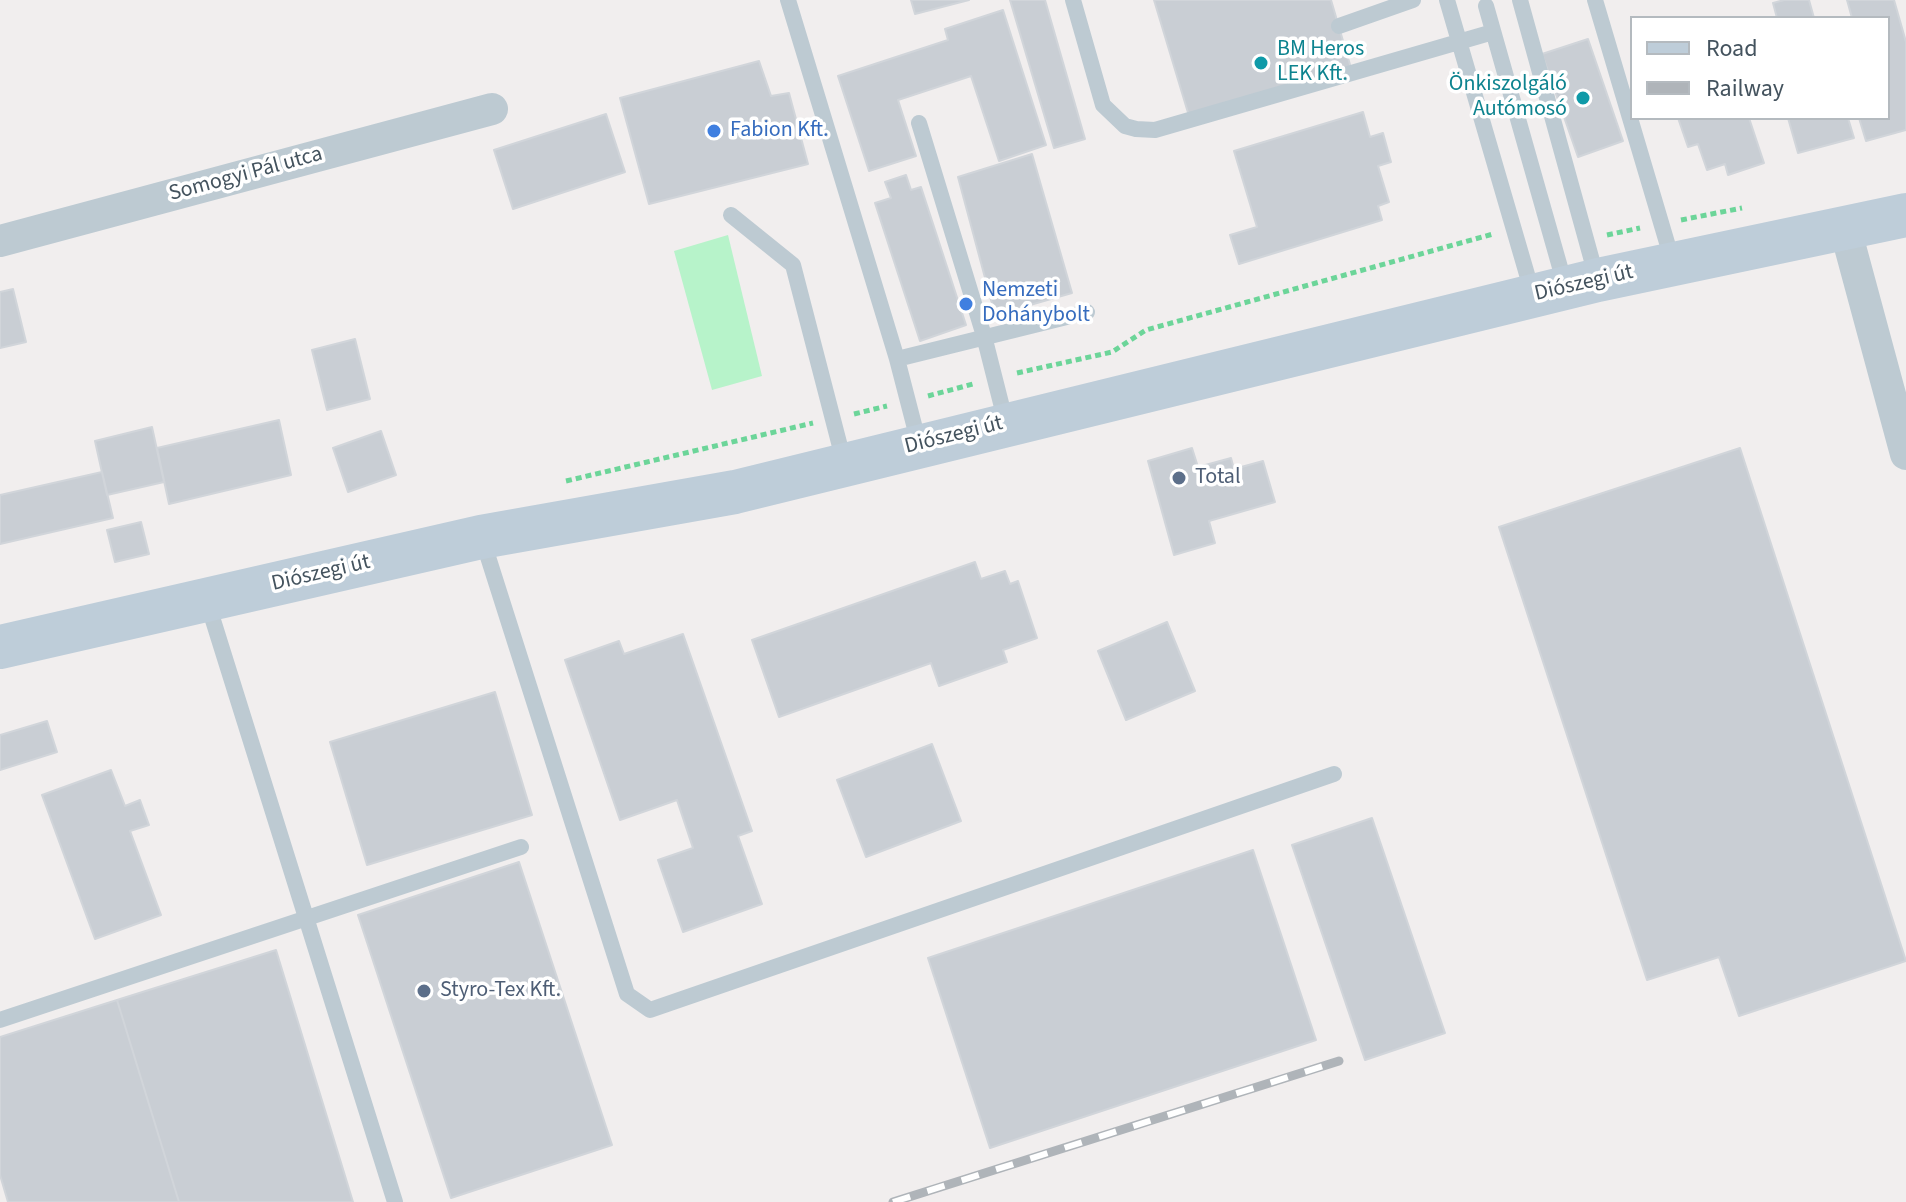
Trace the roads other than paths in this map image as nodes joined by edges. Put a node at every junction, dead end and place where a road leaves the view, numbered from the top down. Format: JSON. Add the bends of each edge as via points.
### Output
{"nodes":[{"id":1,"x":788,"y":0,"type":"edge"},
{"id":2,"x":1073,"y":0,"type":"edge"},
{"id":3,"x":1413,"y":0,"type":"edge"},
{"id":4,"x":1447,"y":0,"type":"edge"},
{"id":5,"x":1520,"y":0,"type":"edge"},
{"id":6,"x":1595,"y":0,"type":"edge"},
{"id":7,"x":1483,"y":2,"type":"edge"},
{"id":8,"x":1339,"y":26,"type":"dead end"},
{"id":9,"x":1493,"y":32,"type":"junction"},
{"id":10,"x":1459,"y":42,"type":"junction"},
{"id":11,"x":492,"y":109,"type":"dead end"},
{"id":12,"x":1630,"y":119,"type":"edge"},
{"id":13,"x":1630,"y":120,"type":"edge"},
{"id":14,"x":919,"y":123,"type":"dead end"},
{"id":15,"x":731,"y":215,"type":"dead end"},
{"id":16,"x":1906,"y":215,"type":"edge"},
{"id":17,"x":1845,"y":228,"type":"junction"},
{"id":18,"x":0,"y":241,"type":"edge"},
{"id":19,"x":1667,"y":244,"type":"junction"},
{"id":20,"x":1566,"y":288,"type":"junction"},
{"id":21,"x":1087,"y":312,"type":"dead end"},
{"id":22,"x":984,"y":336,"type":"junction"},
{"id":23,"x":897,"y":359,"type":"junction"},
{"id":24,"x":1006,"y":423,"type":"junction"},
{"id":25,"x":920,"y":446,"type":"junction"},
{"id":26,"x":1906,"y":454,"type":"edge"},
{"id":27,"x":845,"y":464,"type":"junction"},
{"id":28,"x":481,"y":537,"type":"junction"},
{"id":29,"x":207,"y":600,"type":"junction"},
{"id":30,"x":0,"y":647,"type":"edge"},
{"id":31,"x":1334,"y":774,"type":"dead end"},
{"id":32,"x":521,"y":847,"type":"dead end"},
{"id":33,"x":305,"y":916,"type":"junction"},
{"id":34,"x":0,"y":1020,"type":"edge"},
{"id":35,"x":395,"y":1202,"type":"edge"}],
"edges":[{"from":1,"to":23,"type":"lane"},
{"from":2,"to":10,"type":"lane","via":[[1103,105],[1125,126],[1136,129],[1155,130]]},
{"from":3,"to":8,"type":"lane"},
{"from":4,"to":10,"type":"lane"},
{"from":5,"to":20,"type":"lane","via":[[1586,236]]},
{"from":6,"to":12,"type":"lane"},
{"from":7,"to":9,"type":"lane"},
{"from":9,"to":10,"type":"lane"},
{"from":9,"to":20,"type":"lane"},
{"from":10,"to":20,"type":"lane","via":[[1516,235]]},
{"from":11,"to":18,"type":"street","name":"Somogyi Pál utca"},
{"from":13,"to":19,"type":"lane"},
{"from":14,"to":22,"type":"lane"},
{"from":15,"to":27,"type":"lane","via":[[793,265]]},
{"from":16,"to":17,"type":"main road","name":"Diószegi út"},
{"from":17,"to":19,"type":"main road","name":"Diószegi út"},
{"from":17,"to":26,"type":"street"},
{"from":19,"to":20,"type":"main road","name":"Diószegi út"},
{"from":20,"to":24,"type":"main road","name":"Diószegi út"},
{"from":21,"to":22,"type":"lane"},
{"from":22,"to":23,"type":"lane"},
{"from":22,"to":24,"type":"lane"},
{"from":23,"to":25,"type":"lane"},
{"from":24,"to":25,"type":"main road","name":"Diószegi út"},
{"from":25,"to":27,"type":"main road","name":"Diószegi út"},
{"from":27,"to":28,"type":"main road","name":"Diószegi út","via":[[735,492]]},
{"from":28,"to":29,"type":"main road","name":"Diószegi út"},
{"from":28,"to":31,"type":"lane","via":[[627,994],[650,1010]]},
{"from":29,"to":30,"type":"main road","name":"Diószegi út"},
{"from":29,"to":33,"type":"lane"},
{"from":32,"to":33,"type":"lane"},
{"from":33,"to":34,"type":"lane"},
{"from":33,"to":35,"type":"lane"}]}
